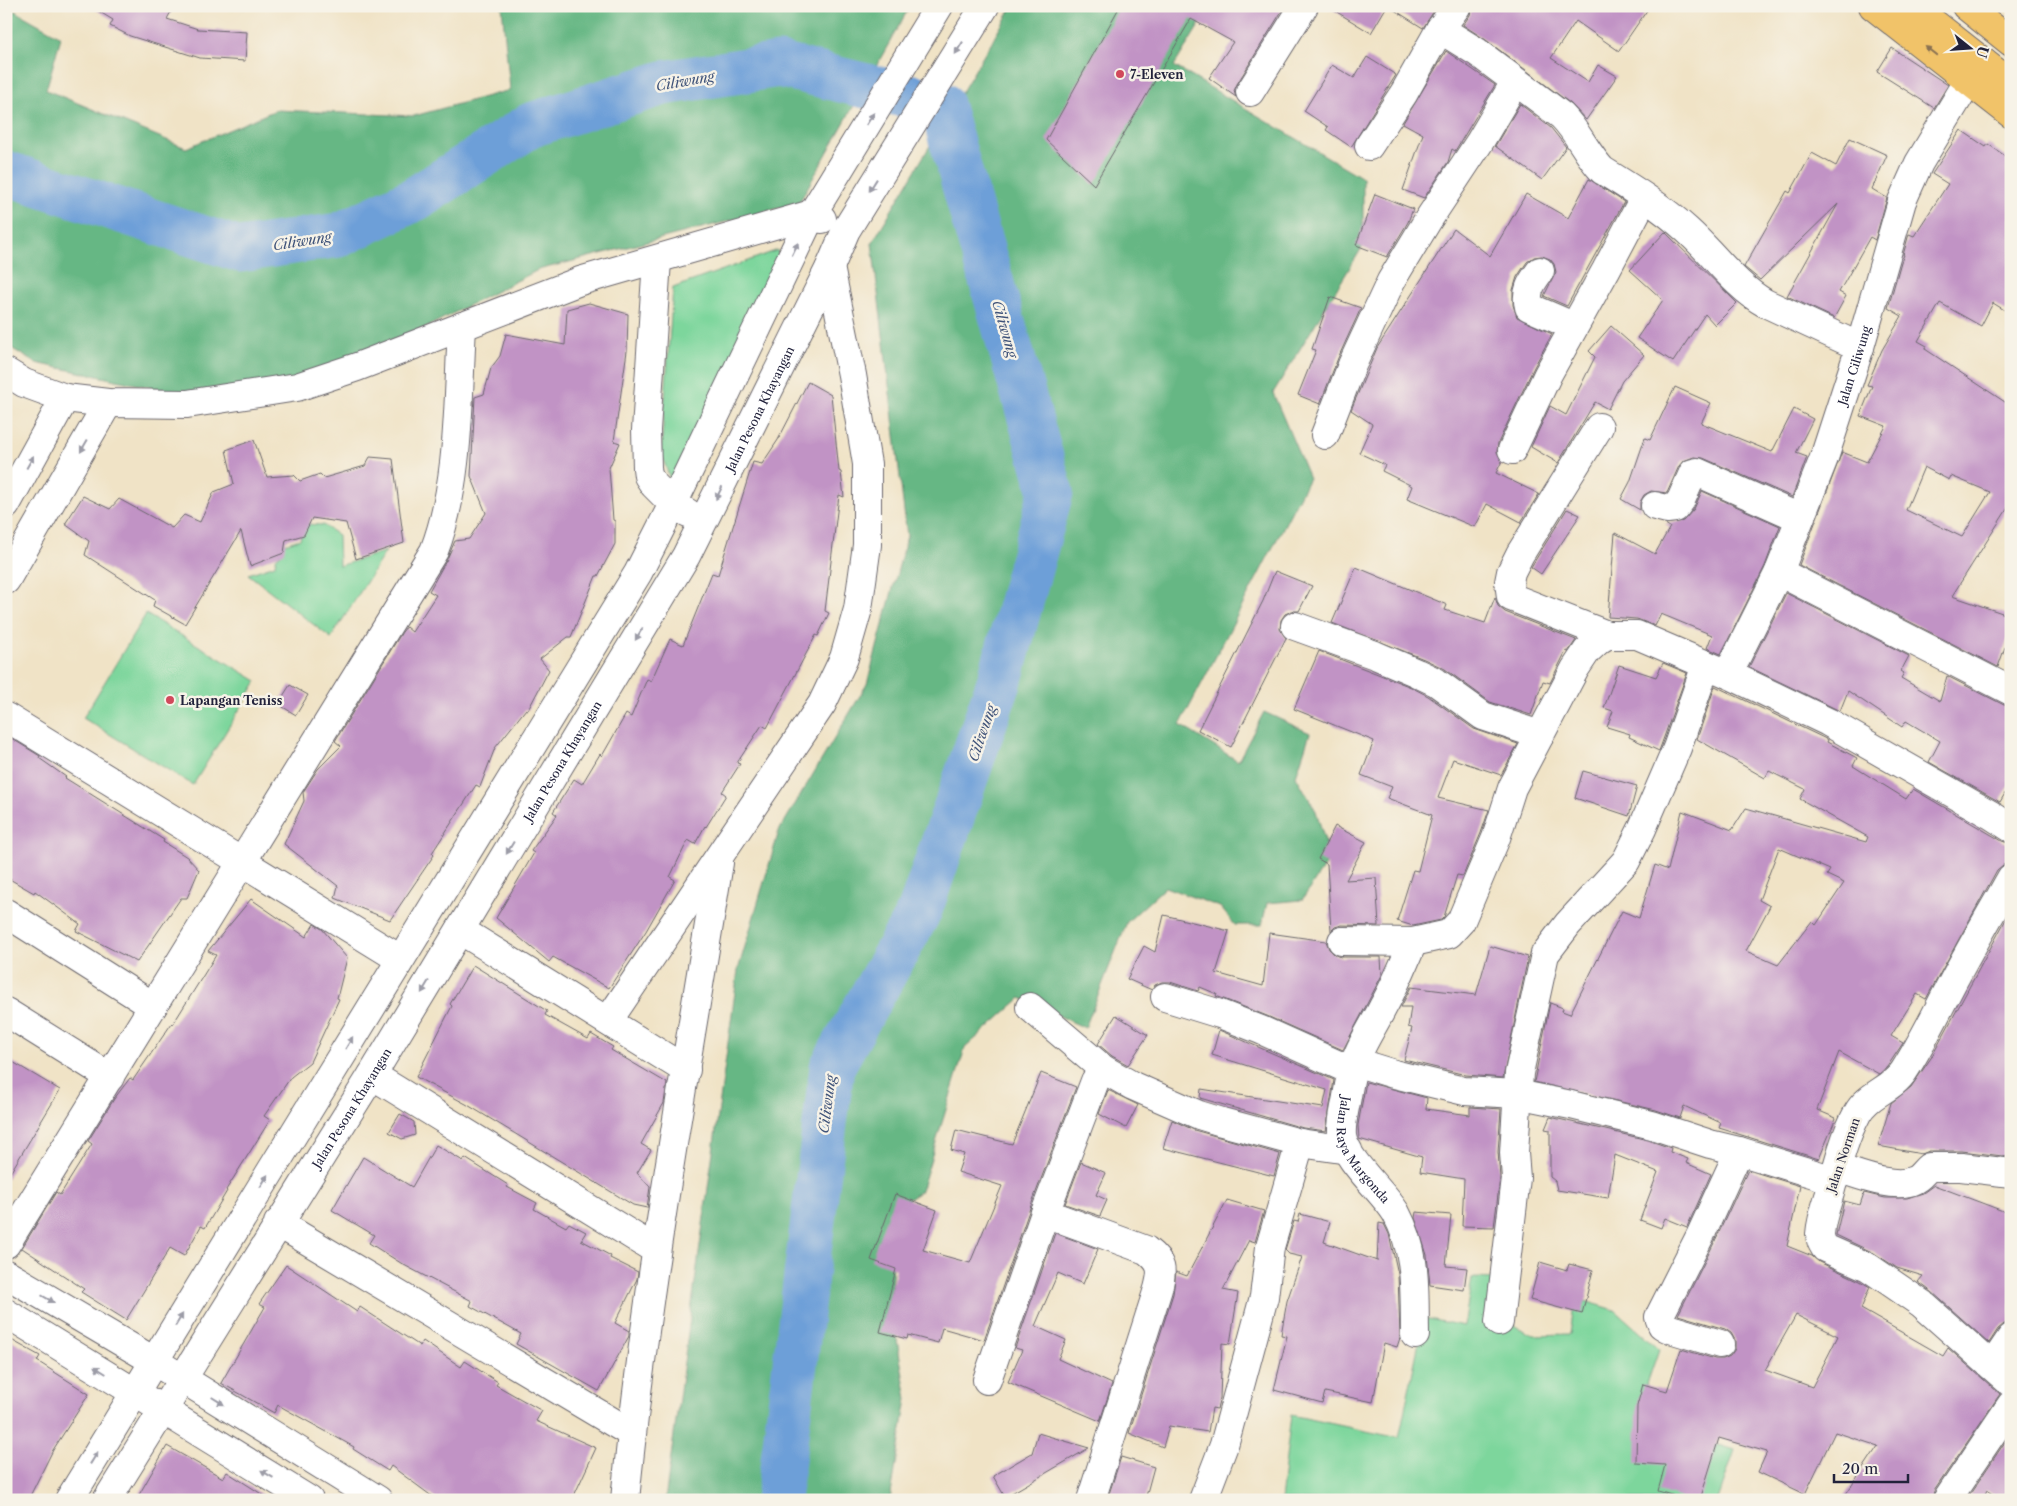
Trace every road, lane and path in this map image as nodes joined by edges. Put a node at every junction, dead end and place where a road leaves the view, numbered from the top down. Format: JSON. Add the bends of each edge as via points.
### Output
{"nodes":[{"id":1,"x":939,"y":6,"type":"edge"},
{"id":2,"x":985,"y":6,"type":"edge"},
{"id":3,"x":1304,"y":6,"type":"edge"},
{"id":4,"x":1457,"y":6,"type":"edge"},
{"id":5,"x":1874,"y":6,"type":"edge"},
{"id":6,"x":1912,"y":6,"type":"edge"},
{"id":7,"x":1966,"y":6,"type":"edge"},
{"id":8,"x":1440,"y":29,"type":"junction"},
{"id":9,"x":2011,"y":42,"type":"edge"},
{"id":10,"x":1976,"y":71,"type":"junction"},
{"id":11,"x":1515,"y":82,"type":"junction"},
{"id":12,"x":2011,"y":84,"type":"edge"},
{"id":13,"x":1250,"y":92,"type":"dead end"},
{"id":14,"x":2011,"y":114,"type":"edge"},
{"id":15,"x":1369,"y":146,"type":"dead end"},
{"id":16,"x":1644,"y":198,"type":"junction"},
{"id":17,"x":812,"y":214,"type":"junction"},
{"id":18,"x":852,"y":220,"type":"junction"},
{"id":19,"x":657,"y":260,"type":"junction"},
{"id":20,"x":830,"y":267,"type":"junction"},
{"id":21,"x":1540,"y":271,"type":"dead end"},
{"id":22,"x":462,"y":326,"type":"junction"},
{"id":23,"x":1573,"y":326,"type":"junction"},
{"id":24,"x":1860,"y":347,"type":"junction"},
{"id":25,"x":6,"y":372,"type":"edge"},
{"id":26,"x":65,"y":398,"type":"junction"},
{"id":27,"x":108,"y":403,"type":"junction"},
{"id":28,"x":1599,"y":427,"type":"dead end"},
{"id":29,"x":1325,"y":434,"type":"dead end"},
{"id":30,"x":1512,"y":450,"type":"dead end"},
{"id":31,"x":673,"y":504,"type":"junction"},
{"id":32,"x":6,"y":505,"type":"edge"},
{"id":33,"x":1655,"y":506,"type":"dead end"},
{"id":34,"x":1800,"y":518,"type":"junction"},
{"id":35,"x":704,"y":523,"type":"junction"},
{"id":36,"x":1779,"y":572,"type":"junction"},
{"id":37,"x":6,"y":580,"type":"edge"},
{"id":38,"x":1295,"y":626,"type":"dead end"},
{"id":39,"x":1607,"y":635,"type":"junction"},
{"id":40,"x":1717,"y":670,"type":"junction"},
{"id":41,"x":2011,"y":691,"type":"edge"},
{"id":42,"x":6,"y":717,"type":"edge"},
{"id":43,"x":1540,"y":735,"type":"junction"},
{"id":44,"x":2011,"y":828,"type":"edge"},
{"id":45,"x":721,"y":854,"type":"junction"},
{"id":46,"x":242,"y":861,"type":"junction"},
{"id":47,"x":2011,"y":878,"type":"edge"},
{"id":48,"x":6,"y":913,"type":"edge"},
{"id":49,"x":460,"y":930,"type":"junction"},
{"id":50,"x":1342,"y":941,"type":"dead end"},
{"id":51,"x":1413,"y":942,"type":"junction"},
{"id":52,"x":400,"y":958,"type":"junction"},
{"id":53,"x":1165,"y":996,"type":"dead end"},
{"id":54,"x":153,"y":1006,"type":"junction"},
{"id":55,"x":1030,"y":1007,"type":"dead end"},
{"id":56,"x":6,"y":1012,"type":"edge"},
{"id":57,"x":608,"y":1021,"type":"junction"},
{"id":58,"x":1354,"y":1067,"type":"junction"},
{"id":59,"x":1103,"y":1069,"type":"junction"},
{"id":60,"x":686,"y":1070,"type":"junction"},
{"id":61,"x":372,"y":1075,"type":"junction"},
{"id":62,"x":110,"y":1077,"type":"junction"},
{"id":63,"x":321,"y":1089,"type":"junction"},
{"id":64,"x":1517,"y":1094,"type":"junction"},
{"id":65,"x":351,"y":1107,"type":"junction"},
{"id":66,"x":1300,"y":1143,"type":"junction"},
{"id":67,"x":1348,"y":1150,"type":"junction"},
{"id":68,"x":1739,"y":1150,"type":"junction"},
{"id":69,"x":2011,"y":1173,"type":"edge"},
{"id":70,"x":1836,"y":1174,"type":"junction"},
{"id":71,"x":1045,"y":1213,"type":"junction"},
{"id":72,"x":278,"y":1223,"type":"junction"},
{"id":73,"x":6,"y":1244,"type":"edge"},
{"id":74,"x":656,"y":1250,"type":"junction"},
{"id":75,"x":6,"y":1274,"type":"edge"},
{"id":76,"x":6,"y":1313,"type":"edge"},
{"id":77,"x":1499,"y":1322,"type":"dead end"},
{"id":78,"x":1415,"y":1335,"type":"dead end"},
{"id":79,"x":2011,"y":1338,"type":"edge"},
{"id":80,"x":1720,"y":1344,"type":"dead end"},
{"id":81,"x":154,"y":1361,"type":"junction"},
{"id":82,"x":2002,"y":1375,"type":"edge"},
{"id":83,"x":182,"y":1378,"type":"junction"},
{"id":84,"x":987,"y":1380,"type":"dead end"},
{"id":85,"x":135,"y":1392,"type":"junction"},
{"id":86,"x":2011,"y":1405,"type":"edge"},
{"id":87,"x":162,"y":1410,"type":"junction"},
{"id":88,"x":632,"y":1433,"type":"junction"},
{"id":89,"x":68,"y":1500,"type":"edge"},
{"id":90,"x":107,"y":1500,"type":"edge"},
{"id":91,"x":309,"y":1500,"type":"edge"},
{"id":92,"x":378,"y":1500,"type":"edge"},
{"id":93,"x":625,"y":1500,"type":"edge"},
{"id":94,"x":1092,"y":1500,"type":"edge"},
{"id":95,"x":1203,"y":1500,"type":"edge"},
{"id":96,"x":1947,"y":1500,"type":"edge"}],
"edges":[{"from":17,"to":1,"type":"street","one_way":true},
{"from":2,"to":18,"type":"street","name":"Jalan Pesona Khayangan","one_way":true},
{"from":3,"to":13,"type":"street"},
{"from":4,"to":8,"type":"street"},
{"from":10,"to":5,"type":"highway","one_way":true},
{"from":6,"to":10,"type":"highway"},
{"from":7,"to":9,"type":"highway"},
{"from":8,"to":11,"type":"street","via":[[1477,52]]},
{"from":8,"to":15,"type":"street"},
{"from":10,"to":12,"type":"highway"},
{"from":10,"to":14,"type":"highway"},
{"from":10,"to":24,"type":"street","name":"Jalan Ciliwung","via":[[1919,162],[1902,201]]},
{"from":11,"to":16,"type":"street","via":[[1573,126],[1602,170]]},
{"from":11,"to":29,"type":"street","via":[[1391,281],[1352,365]]},
{"from":16,"to":23,"type":"street"},
{"from":16,"to":24,"type":"street","via":[[1686,228],[1752,295]]},
{"from":17,"to":18,"type":"street"},
{"from":17,"to":19,"type":"street"},
{"from":31,"to":17,"type":"street","one_way":true},
{"from":18,"to":20,"type":"street","name":"Jalan Pesona Khayangan"},
{"from":19,"to":22,"type":"street","via":[[580,282]]},
{"from":19,"to":31,"type":"street","via":[[646,430],[647,468],[654,485]]},
{"from":20,"to":35,"type":"street","name":"Jalan Pesona Khayangan","one_way":true},
{"from":20,"to":45,"type":"street","via":[[867,464],[867,545],[858,608],[844,658],[822,704]]},
{"from":21,"to":23,"type":"street","via":[[1529,287],[1529,307]]},
{"from":22,"to":27,"type":"street","via":[[297,387],[187,404]]},
{"from":22,"to":46,"type":"street","via":[[456,437],[448,502],[434,551]]},
{"from":23,"to":30,"type":"street"},
{"from":24,"to":34,"type":"street","name":"Jalan Ciliwung","via":[[1824,458]]},
{"from":25,"to":26,"type":"street","via":[[24,383]]},
{"from":26,"to":27,"type":"street"},
{"from":32,"to":26,"type":"street","one_way":true},
{"from":27,"to":37,"type":"street","one_way":true},
{"from":28,"to":39,"type":"street","via":[[1528,539],[1509,582],[1512,597]]},
{"from":31,"to":35,"type":"street"},
{"from":31,"to":52,"type":"street","via":[[638,573]]},
{"from":33,"to":34,"type":"street","via":[[1675,508],[1693,473],[1697,472]]},
{"from":34,"to":36,"type":"street","name":"Jalan Ciliwung"},
{"from":35,"to":49,"type":"street","name":"Jalan Pesona Khayangan","one_way":true},
{"from":36,"to":40,"type":"street","name":"Jalan Ciliwung"},
{"from":36,"to":41,"type":"street"},
{"from":38,"to":43,"type":"street","via":[[1417,673],[1436,682],[1483,716]]},
{"from":39,"to":40,"type":"street","via":[[1637,635]]},
{"from":39,"to":43,"type":"street","via":[[1588,651]]},
{"from":40,"to":44,"type":"street","via":[[1828,722]]},
{"from":40,"to":64,"type":"street","name":"Jalan Ciliwung","via":[[1677,748],[1626,861],[1545,954],[1522,1055]]},
{"from":42,"to":46,"type":"street"},
{"from":43,"to":51,"type":"street","via":[[1512,788],[1496,838],[1461,921],[1449,934]]},
{"from":45,"to":57,"type":"street"},
{"from":45,"to":60,"type":"street"},
{"from":46,"to":52,"type":"street"},
{"from":46,"to":54,"type":"street"},
{"from":47,"to":70,"type":"street","name":"Jalan Norman","via":[[1916,1054],[1900,1077],[1868,1100],[1857,1113]]},
{"from":48,"to":54,"type":"street"},
{"from":49,"to":57,"type":"street"},
{"from":49,"to":61,"type":"street","name":"Jalan Pesona Khayangan","one_way":true},
{"from":50,"to":51,"type":"street"},
{"from":51,"to":58,"type":"street","name":"Jalan Raya Margonda","via":[[1392,990],[1361,1046]]},
{"from":63,"to":52,"type":"street","one_way":true},
{"from":53,"to":58,"type":"street"},
{"from":54,"to":62,"type":"street"},
{"from":55,"to":59,"type":"street"},
{"from":56,"to":62,"type":"street"},
{"from":57,"to":60,"type":"street"},
{"from":58,"to":64,"type":"street","via":[[1464,1091]]},
{"from":58,"to":67,"type":"street","name":"Jalan Raya Margonda","via":[[1343,1122],[1344,1142]]},
{"from":59,"to":66,"type":"street","via":[[1199,1115]]},
{"from":59,"to":71,"type":"street","via":[[1095,1081]]},
{"from":60,"to":74,"type":"street"},
{"from":61,"to":65,"type":"street","name":"Jalan Pesona Khayangan"},
{"from":61,"to":74,"type":"street"},
{"from":62,"to":73,"type":"street"},
{"from":63,"to":65,"type":"street"},
{"from":81,"to":63,"type":"street","one_way":true},
{"from":64,"to":68,"type":"street","via":[[1652,1125]]},
{"from":64,"to":77,"type":"street","name":"Jalan Ciliwung","via":[[1516,1178]]},
{"from":65,"to":72,"type":"street","name":"Jalan Pesona Khayangan"},
{"from":66,"to":67,"type":"street"},
{"from":66,"to":95,"type":"street","via":[[1270,1247],[1264,1297],[1224,1445]]},
{"from":67,"to":78,"type":"street","name":"Jalan Raya Margonda","via":[[1394,1211],[1411,1251]]},
{"from":68,"to":70,"type":"street"},
{"from":68,"to":80,"type":"street","via":[[1659,1317],[1664,1327]]},
{"from":69,"to":70,"type":"street","via":[[1929,1167],[1917,1179],[1903,1183]]},
{"from":70,"to":82,"type":"street","name":"Jalan Norman","via":[[1821,1224],[1821,1242],[1825,1248],[1868,1267],[1922,1304]]},
{"from":71,"to":84,"type":"street"},
{"from":71,"to":94,"type":"street","via":[[1146,1250],[1161,1267],[1158,1289]]},
{"from":72,"to":83,"type":"street","name":"Jalan Pesona Khayangan"},
{"from":72,"to":88,"type":"street"},
{"from":74,"to":88,"type":"street"},
{"from":75,"to":81,"type":"street","one_way":true},
{"from":85,"to":76,"type":"street","one_way":true},
{"from":79,"to":82,"type":"street"},
{"from":81,"to":83,"type":"street"},
{"from":81,"to":85,"type":"street"},
{"from":83,"to":87,"type":"street","name":"Jalan Pesona Khayangan"},
{"from":83,"to":92,"type":"street","one_way":true},
{"from":85,"to":87,"type":"street"},
{"from":89,"to":85,"type":"street","one_way":true},
{"from":86,"to":96,"type":"street"},
{"from":87,"to":90,"type":"street","name":"Jalan Pesona Khayangan"},
{"from":91,"to":87,"type":"street","one_way":true},
{"from":88,"to":93,"type":"street"}]}
